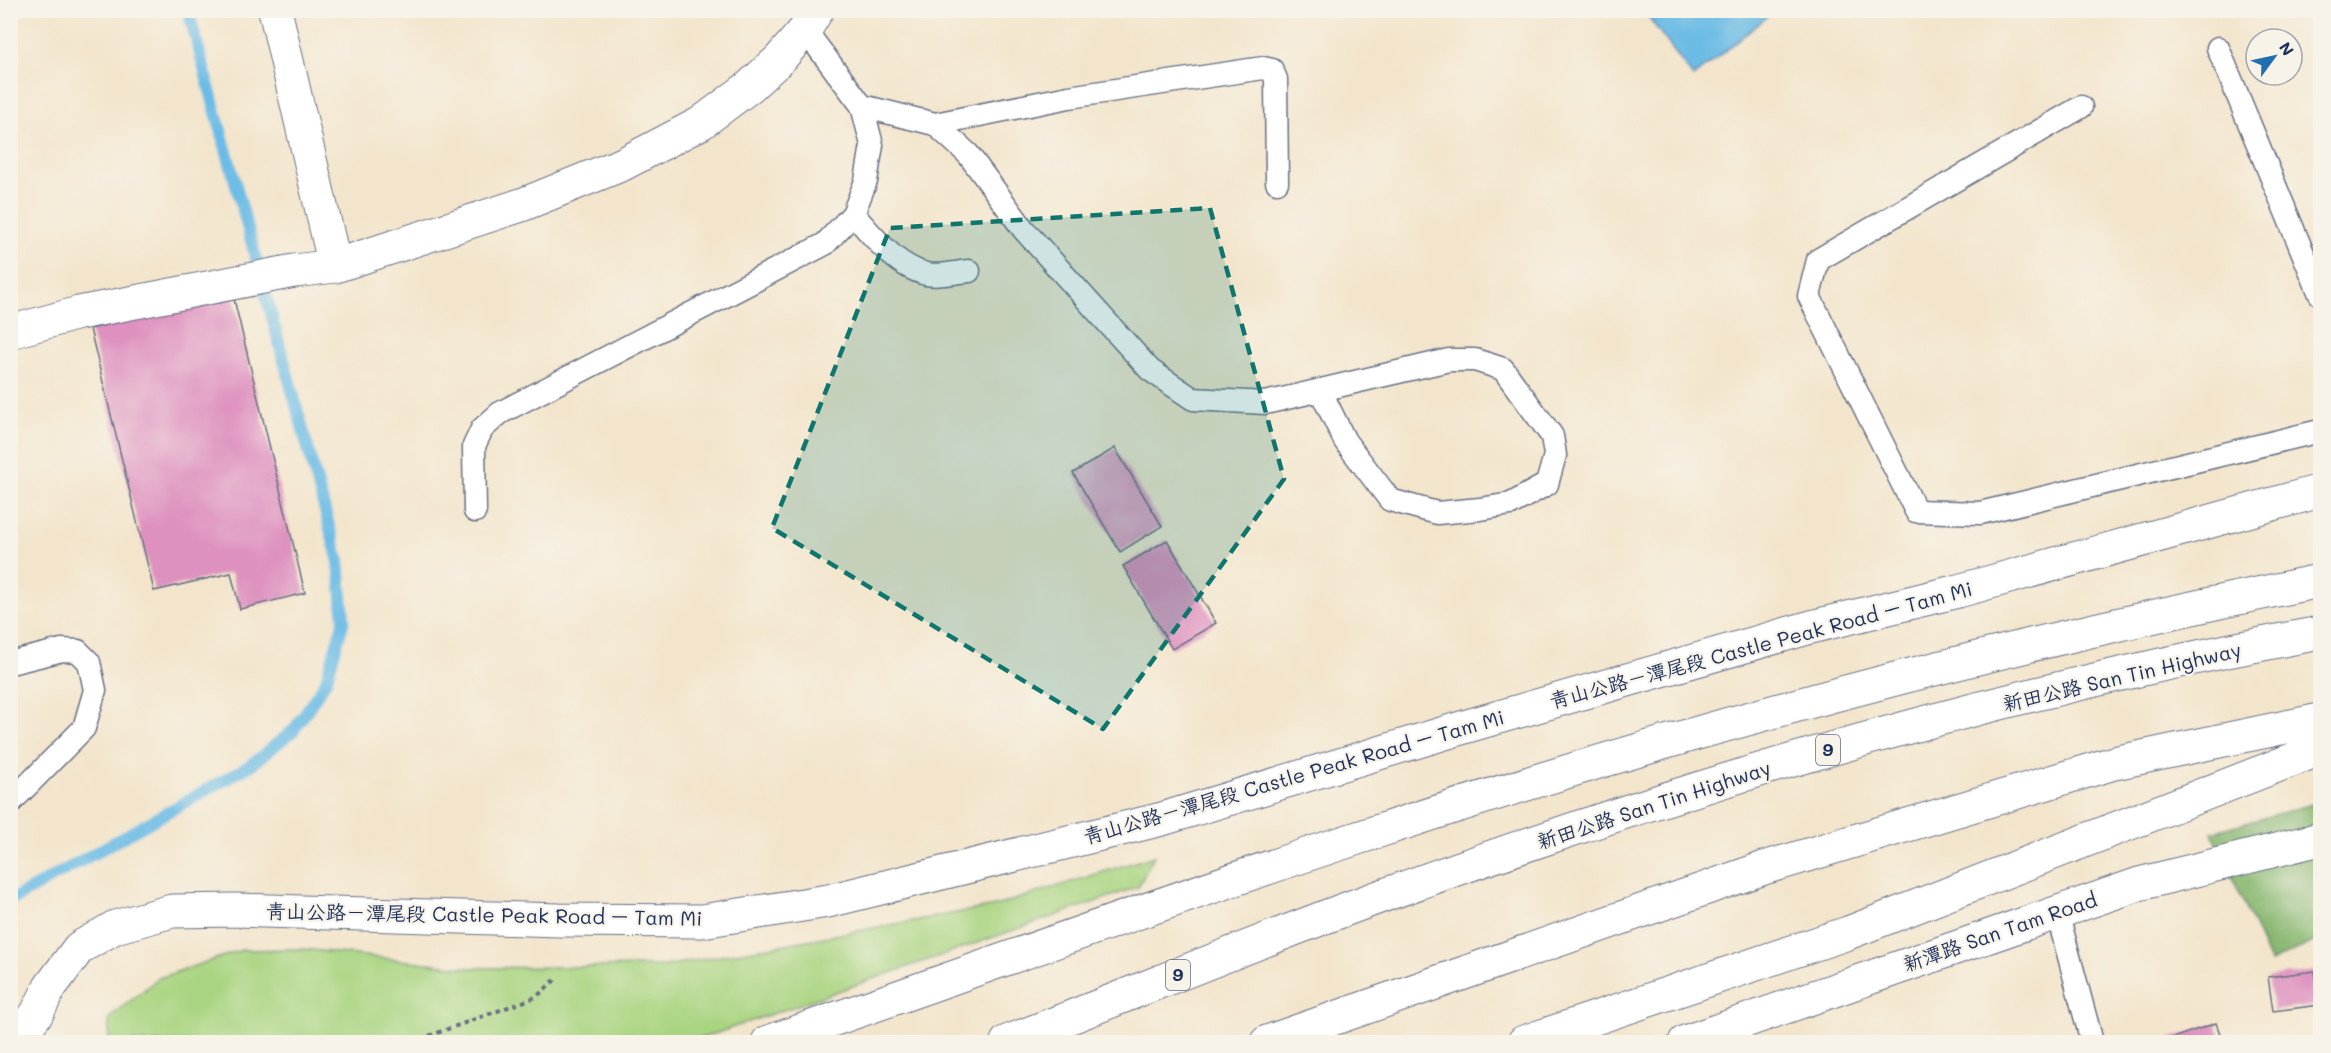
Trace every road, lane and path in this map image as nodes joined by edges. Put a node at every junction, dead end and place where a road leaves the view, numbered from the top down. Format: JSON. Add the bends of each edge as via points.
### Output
{"nodes":[{"id":1,"x":275,"y":10,"type":"edge"},
{"id":2,"x":811,"y":20,"type":"edge"},
{"id":3,"x":2218,"y":48,"type":"dead end"},
{"id":4,"x":862,"y":106,"type":"junction"},
{"id":5,"x":2081,"y":107,"type":"dead end"},
{"id":6,"x":935,"y":124,"type":"junction"},
{"id":7,"x":1277,"y":182,"type":"dead end"},
{"id":8,"x":853,"y":214,"type":"junction"},
{"id":9,"x":335,"y":266,"type":"junction"},
{"id":10,"x":969,"y":271,"type":"dead end"},
{"id":11,"x":2320,"y":294,"type":"edge"},
{"id":12,"x":10,"y":332,"type":"edge"},
{"id":13,"x":1320,"y":390,"type":"junction"},
{"id":14,"x":2320,"y":431,"type":"edge"},
{"id":15,"x":2320,"y":491,"type":"edge"},
{"id":16,"x":475,"y":511,"type":"dead end"},
{"id":17,"x":2320,"y":581,"type":"edge"},
{"id":18,"x":2320,"y":633,"type":"edge"},
{"id":19,"x":10,"y":663,"type":"edge"},
{"id":20,"x":2320,"y":720,"type":"edge"},
{"id":21,"x":2320,"y":749,"type":"edge"},
{"id":22,"x":10,"y":803,"type":"edge"},
{"id":23,"x":2320,"y":839,"type":"edge"},
{"id":24,"x":2057,"y":912,"type":"junction"},
{"id":25,"x":556,"y":979,"type":"dead end"},
{"id":26,"x":39,"y":1028,"type":"edge"},
{"id":27,"x":15,"y":1042,"type":"edge"},
{"id":28,"x":412,"y":1042,"type":"edge"},
{"id":29,"x":768,"y":1042,"type":"edge"},
{"id":30,"x":1007,"y":1042,"type":"edge"},
{"id":31,"x":1267,"y":1042,"type":"edge"},
{"id":32,"x":1524,"y":1042,"type":"edge"},
{"id":33,"x":1685,"y":1042,"type":"edge"},
{"id":34,"x":2092,"y":1042,"type":"edge"}],
"edges":[{"from":1,"to":9,"type":"main road"},
{"from":2,"to":4,"type":"lane"},
{"from":2,"to":9,"type":"main road","via":[[779,60],[730,101],[701,123],[623,164],[524,204]]},
{"from":3,"to":11,"type":"lane"},
{"from":4,"to":6,"type":"lane"},
{"from":4,"to":8,"type":"lane","via":[[872,145],[866,181]]},
{"from":5,"to":14,"type":"lane","via":[[1818,260],[1809,296],[1916,511],[1980,513]]},
{"from":6,"to":7,"type":"lane","via":[[1069,97],[1263,68],[1272,70],[1276,79]]},
{"from":6,"to":13,"type":"lane","via":[[968,154],[1024,230],[1150,370],[1193,399],[1265,403]]},
{"from":8,"to":10,"type":"lane","via":[[904,266],[928,274]]},
{"from":8,"to":16,"type":"lane","via":[[825,244],[500,414],[482,429],[474,446]]},
{"from":9,"to":12,"type":"main road","via":[[79,313]]},
{"from":13,"to":13,"type":"lane","via":[[1449,360],[1475,360],[1503,369],[1552,436],[1555,455],[1547,484],[1511,504],[1437,513],[1390,500],[1345,441]]},
{"from":15,"to":26,"type":"main road","name":"青山公路－潭尾段 Castle Peak Road – Tam Mi","via":[[1958,591],[1799,630],[1162,819],[828,901],[702,921],[172,911],[115,927],[79,948],[50,987]]},
{"from":17,"to":29,"type":"main road","via":[[1996,653],[1654,746],[1330,847]]},
{"from":18,"to":30,"type":"main road","name":"新田公路 San Tin Highway","number":"9","via":[[2086,683],[1832,749],[1627,812],[1348,908]]},
{"from":19,"to":22,"type":"lane","via":[[62,650],[78,651],[89,662],[95,690],[84,728]]},
{"from":20,"to":31,"type":"main road","via":[[2114,763],[1764,868]]},
{"from":21,"to":32,"type":"main road","via":[[1848,933]]},
{"from":23,"to":24,"type":"main road","name":"新潭路 San Tam Road","via":[[2139,884]]},
{"from":24,"to":33,"type":"main road","name":"新潭路 San Tam Road"},
{"from":24,"to":34,"type":"lane"},
{"from":25,"to":28,"type":"path","via":[[536,997]]},
{"from":26,"to":27,"type":"main road","name":"青山公路－潭尾段 Castle Peak Road – Tam Mi"}]}
